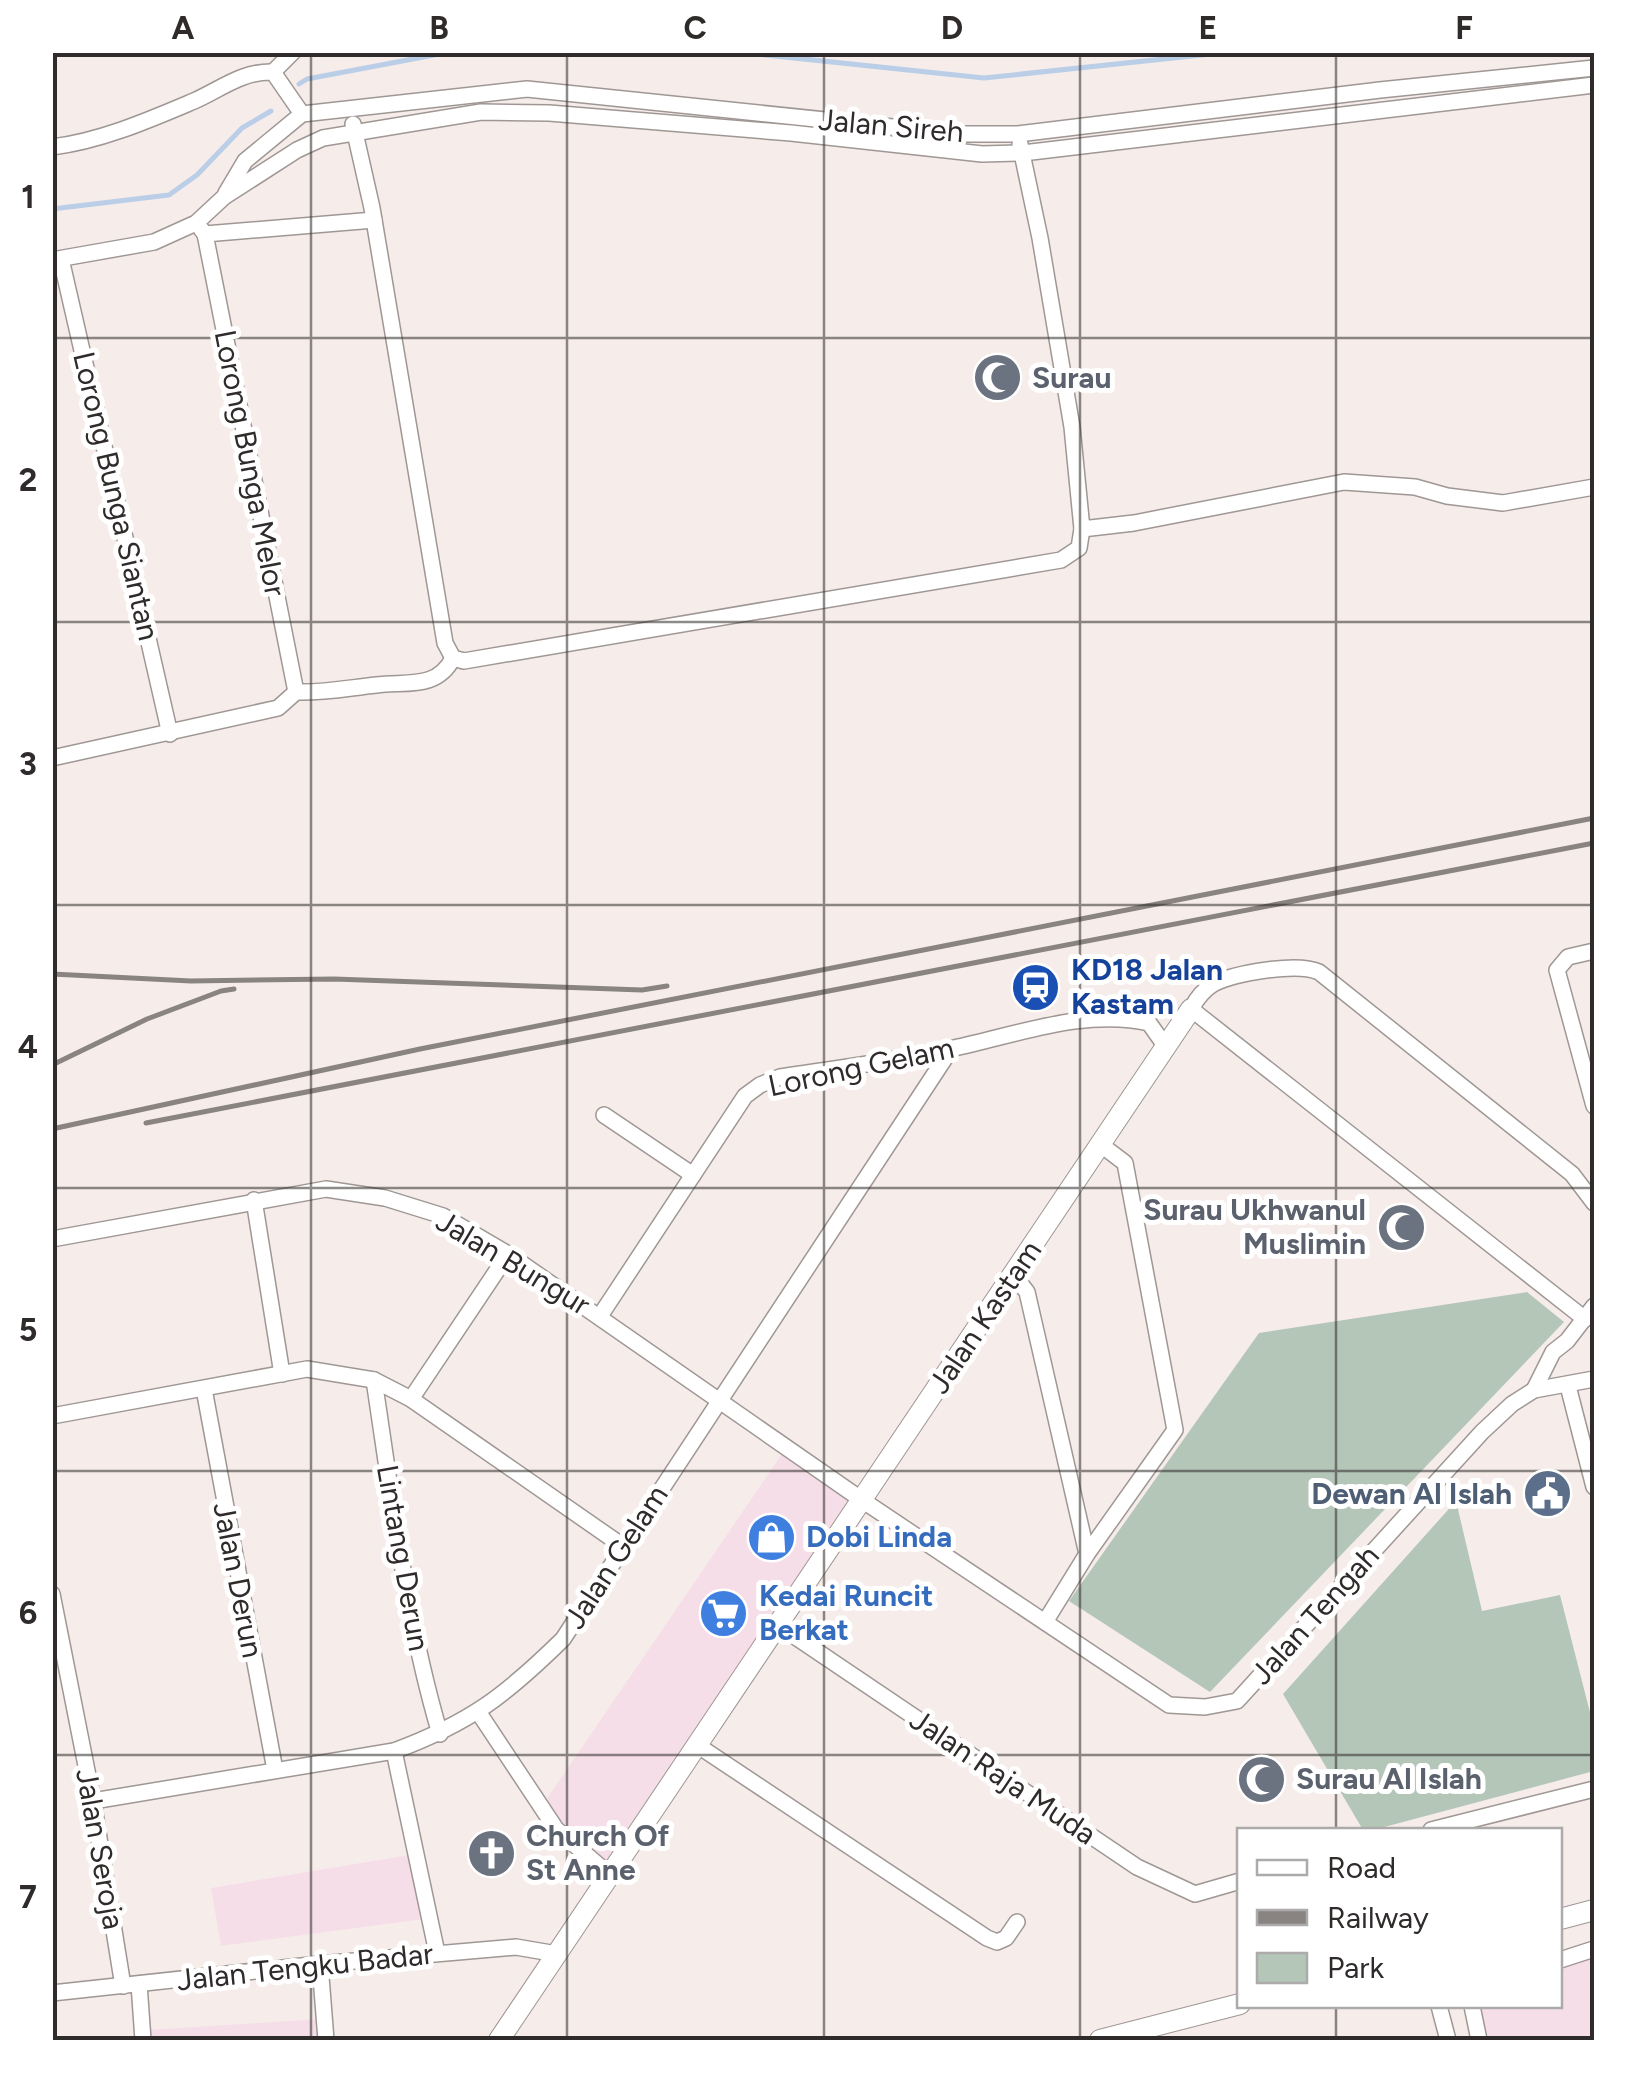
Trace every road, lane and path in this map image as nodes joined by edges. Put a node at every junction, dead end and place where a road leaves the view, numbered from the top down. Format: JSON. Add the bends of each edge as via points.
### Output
{"nodes":[{"id":1,"x":293,"y":52,"type":"edge"},
{"id":2,"x":1594,"y":68,"type":"edge"},
{"id":3,"x":273,"y":72,"type":"junction"},
{"id":4,"x":1594,"y":86,"type":"edge"},
{"id":5,"x":348,"y":111,"type":"junction"},
{"id":6,"x":302,"y":114,"type":"junction"},
{"id":7,"x":357,"y":132,"type":"junction"},
{"id":8,"x":1018,"y":134,"type":"junction"},
{"id":9,"x":52,"y":147,"type":"edge"},
{"id":10,"x":1023,"y":153,"type":"junction"},
{"id":11,"x":224,"y":197,"type":"junction"},
{"id":12,"x":374,"y":220,"type":"junction"},
{"id":13,"x":200,"y":228,"type":"junction"},
{"id":14,"x":57,"y":260,"type":"edge"},
{"id":15,"x":1594,"y":487,"type":"edge"},
{"id":16,"x":1082,"y":529,"type":"junction"},
{"id":17,"x":453,"y":658,"type":"junction"},
{"id":18,"x":296,"y":692,"type":"junction"},
{"id":19,"x":170,"y":734,"type":"junction"},
{"id":20,"x":52,"y":758,"type":"edge"},
{"id":21,"x":1594,"y":951,"type":"edge"},
{"id":22,"x":1192,"y":1008,"type":"junction"},
{"id":23,"x":1166,"y":1047,"type":"junction"},
{"id":24,"x":951,"y":1049,"type":"junction"},
{"id":25,"x":1594,"y":1106,"type":"edge"},
{"id":26,"x":604,"y":1115,"type":"dead end"},
{"id":27,"x":1100,"y":1144,"type":"junction"},
{"id":28,"x":693,"y":1175,"type":"junction"},
{"id":29,"x":254,"y":1200,"type":"junction"},
{"id":30,"x":1594,"y":1203,"type":"edge"},
{"id":31,"x":52,"y":1239,"type":"edge"},
{"id":32,"x":508,"y":1254,"type":"junction"},
{"id":33,"x":1013,"y":1274,"type":"junction"},
{"id":34,"x":1590,"y":1312,"type":"edge"},
{"id":35,"x":600,"y":1316,"type":"junction"},
{"id":36,"x":282,"y":1374,"type":"junction"},
{"id":37,"x":1594,"y":1379,"type":"edge"},
{"id":38,"x":374,"y":1380,"type":"junction"},
{"id":39,"x":1568,"y":1386,"type":"junction"},
{"id":40,"x":204,"y":1389,"type":"junction"},
{"id":41,"x":1534,"y":1390,"type":"junction"},
{"id":42,"x":411,"y":1400,"type":"junction"},
{"id":43,"x":720,"y":1400,"type":"junction"},
{"id":44,"x":52,"y":1416,"type":"edge"},
{"id":45,"x":1593,"y":1480,"type":"edge"},
{"id":46,"x":862,"y":1500,"type":"junction"},
{"id":47,"x":624,"y":1547,"type":"junction"},
{"id":48,"x":1088,"y":1554,"type":"junction"},
{"id":49,"x":53,"y":1605,"type":"edge"},
{"id":50,"x":1045,"y":1622,"type":"junction"},
{"id":51,"x":778,"y":1625,"type":"junction"},
{"id":52,"x":478,"y":1713,"type":"junction"},
{"id":53,"x":440,"y":1734,"type":"junction"},
{"id":54,"x":697,"y":1745,"type":"junction"},
{"id":55,"x":394,"y":1752,"type":"junction"},
{"id":56,"x":275,"y":1770,"type":"junction"},
{"id":57,"x":1594,"y":1788,"type":"edge"},
{"id":58,"x":93,"y":1801,"type":"junction"},
{"id":59,"x":1439,"y":1828,"type":"edge"},
{"id":60,"x":610,"y":1875,"type":"junction"},
{"id":61,"x":1237,"y":1882,"type":"edge"},
{"id":62,"x":1594,"y":1910,"type":"edge"},
{"id":63,"x":1562,"y":1918,"type":"edge"},
{"id":64,"x":1016,"y":1922,"type":"dead end"},
{"id":65,"x":1594,"y":1950,"type":"edge"},
{"id":66,"x":437,"y":1953,"type":"junction"},
{"id":67,"x":556,"y":1954,"type":"junction"},
{"id":68,"x":1562,"y":1959,"type":"edge"},
{"id":69,"x":320,"y":1964,"type":"junction"},
{"id":70,"x":131,"y":1985,"type":"junction"},
{"id":71,"x":52,"y":1993,"type":"edge"},
{"id":72,"x":1237,"y":2005,"type":"edge"},
{"id":73,"x":1440,"y":2008,"type":"edge"},
{"id":74,"x":1472,"y":2008,"type":"edge"},
{"id":75,"x":1128,"y":2037,"type":"edge"},
{"id":76,"x":142,"y":2040,"type":"edge"},
{"id":77,"x":326,"y":2040,"type":"edge"},
{"id":78,"x":499,"y":2040,"type":"edge"},
{"id":79,"x":1100,"y":2040,"type":"edge"},
{"id":80,"x":1448,"y":2040,"type":"edge"},
{"id":81,"x":1479,"y":2040,"type":"edge"}],
"edges":[{"from":1,"to":3,"type":"street"},
{"from":2,"to":8,"type":"street","name":"Jalan Sireh"},
{"from":3,"to":6,"type":"street"},
{"from":3,"to":9,"type":"street","via":[[253,71],[126,128]]},
{"from":4,"to":10,"type":"street","name":"Jalan Sireh"},
{"from":5,"to":6,"type":"street","name":"Jalan Sireh"},
{"from":5,"to":7,"type":"street"},
{"from":5,"to":8,"type":"street","name":"Jalan Sireh","via":[[527,89],[960,134]]},
{"from":6,"to":11,"type":"street","name":"Jalan Sireh","via":[[245,161]]},
{"from":7,"to":10,"type":"street","name":"Jalan Sireh","via":[[482,112],[549,113]]},
{"from":7,"to":11,"type":"street","name":"Jalan Sireh","via":[[296,150]]},
{"from":7,"to":12,"type":"street"},
{"from":8,"to":10,"type":"street"},
{"from":10,"to":16,"type":"street","via":[[1072,427]]},
{"from":11,"to":13,"type":"street","name":"Jalan Sireh"},
{"from":12,"to":13,"type":"street"},
{"from":12,"to":17,"type":"street","via":[[445,643]]},
{"from":13,"to":14,"type":"street","name":"Jalan Sireh"},
{"from":13,"to":18,"type":"street","name":"Lorong Bunga Melor"},
{"from":14,"to":19,"type":"street","name":"Lorong Bunga Siantan"},
{"from":15,"to":16,"type":"street","via":[[1504,503],[1344,482]]},
{"from":16,"to":17,"type":"street","via":[[1078,548],[1062,560]]},
{"from":17,"to":18,"type":"street","via":[[447,671],[418,684]]},
{"from":18,"to":19,"type":"street","via":[[278,708]]},
{"from":19,"to":20,"type":"street"},
{"from":21,"to":25,"type":"street","via":[[1568,958],[1557,970]]},
{"from":22,"to":23,"type":"street","name":"Jalan Kastam"},
{"from":22,"to":30,"type":"street","via":[[1216,983],[1308,966],[1572,1174]]},
{"from":22,"to":34,"type":"street"},
{"from":23,"to":24,"type":"street","name":"Lorong Gelam","via":[[1150,1023],[1123,1016]]},
{"from":23,"to":27,"type":"street","name":"Jalan Kastam"},
{"from":24,"to":28,"type":"street","name":"Lorong Gelam","via":[[760,1084]]},
{"from":24,"to":43,"type":"street","name":"Jalan Gelam"},
{"from":26,"to":28,"type":"street"},
{"from":27,"to":33,"type":"street","name":"Jalan Kastam"},
{"from":27,"to":48,"type":"street","via":[[1125,1164],[1175,1430]]},
{"from":28,"to":35,"type":"street","name":"Lorong Gelam"},
{"from":29,"to":31,"type":"street","name":"Jalan Bungur"},
{"from":29,"to":32,"type":"street","name":"Jalan Bungur","via":[[326,1189],[384,1198],[443,1216]]},
{"from":29,"to":36,"type":"street"},
{"from":32,"to":35,"type":"street","name":"Jalan Bungur"},
{"from":32,"to":42,"type":"street"},
{"from":33,"to":46,"type":"street","name":"Jalan Kastam"},
{"from":33,"to":48,"type":"street","via":[[1028,1292]]},
{"from":34,"to":41,"type":"street","name":"Jalan Tengah","via":[[1553,1352]]},
{"from":35,"to":43,"type":"street","name":"Jalan Bungur"},
{"from":36,"to":38,"type":"street","via":[[307,1370]]},
{"from":36,"to":40,"type":"street"},
{"from":37,"to":39,"type":"street"},
{"from":38,"to":42,"type":"street"},
{"from":38,"to":53,"type":"street","name":"Lintang Derun","via":[[411,1610]]},
{"from":39,"to":41,"type":"street"},
{"from":39,"to":45,"type":"street"},
{"from":40,"to":44,"type":"street"},
{"from":40,"to":56,"type":"street","name":"Jalan Derun"},
{"from":41,"to":50,"type":"street","name":"Jalan Tengah","via":[[1482,1432],[1237,1701],[1169,1705]]},
{"from":42,"to":47,"type":"street"},
{"from":43,"to":46,"type":"street","name":"Jalan Bungur"},
{"from":43,"to":47,"type":"street","name":"Jalan Gelam"},
{"from":46,"to":50,"type":"street","name":"Jalan Tengah"},
{"from":46,"to":51,"type":"street","name":"Jalan Kastam"},
{"from":47,"to":52,"type":"street","name":"Jalan Gelam","via":[[563,1639]]},
{"from":48,"to":50,"type":"street"},
{"from":49,"to":58,"type":"street","name":"Jalan Seroja"},
{"from":51,"to":54,"type":"street","name":"Jalan Kastam"},
{"from":51,"to":61,"type":"street","name":"Jalan Raja Muda","via":[[1137,1866],[1195,1894]]},
{"from":52,"to":53,"type":"street","name":"Jalan Gelam"},
{"from":52,"to":60,"type":"street","via":[[556,1830]]},
{"from":53,"to":55,"type":"street","name":"Jalan Gelam"},
{"from":54,"to":60,"type":"street","name":"Jalan Kastam"},
{"from":54,"to":64,"type":"street","via":[[987,1938],[1006,1938]]},
{"from":55,"to":56,"type":"street","name":"Jalan Gelam"},
{"from":55,"to":66,"type":"street"},
{"from":56,"to":58,"type":"street","name":"Jalan Gelam"},
{"from":57,"to":59,"type":"street"},
{"from":58,"to":70,"type":"street","name":"Jalan Seroja"},
{"from":60,"to":67,"type":"street","name":"Jalan Kastam"},
{"from":62,"to":63,"type":"street"},
{"from":65,"to":68,"type":"street"},
{"from":66,"to":67,"type":"street","name":"Jalan Tengku Badar","via":[[516,1947]]},
{"from":66,"to":69,"type":"street","name":"Jalan Tengku Badar"},
{"from":67,"to":78,"type":"street","name":"Jalan Kastam"},
{"from":69,"to":70,"type":"street","name":"Jalan Tengku Badar"},
{"from":69,"to":77,"type":"street"},
{"from":70,"to":71,"type":"street","name":"Jalan Tengku Badar"},
{"from":70,"to":76,"type":"street","name":"Jalan Seroja"},
{"from":72,"to":75,"type":"street"},
{"from":73,"to":80,"type":"street"},
{"from":74,"to":81,"type":"street"},
{"from":75,"to":79,"type":"street"}]}
